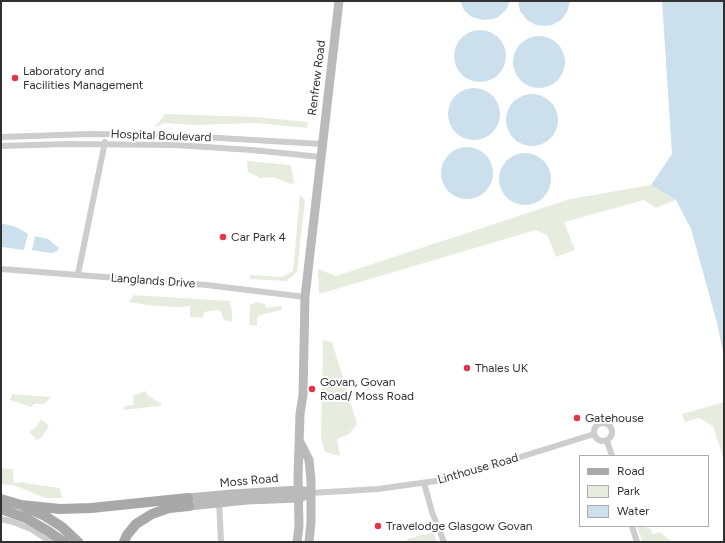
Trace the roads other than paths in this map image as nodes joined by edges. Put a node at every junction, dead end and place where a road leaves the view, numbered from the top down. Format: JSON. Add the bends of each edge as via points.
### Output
{"nodes":[{"id":1,"x":339,"y":1,"type":"edge"},
{"id":2,"x":106,"y":135,"type":"junction"},
{"id":3,"x":1,"y":137,"type":"edge"},
{"id":4,"x":322,"y":144,"type":"junction"},
{"id":5,"x":105,"y":145,"type":"junction"},
{"id":6,"x":1,"y":146,"type":"edge"},
{"id":7,"x":321,"y":157,"type":"junction"},
{"id":8,"x":1,"y":269,"type":"edge"},
{"id":9,"x":78,"y":274,"type":"junction"},
{"id":10,"x":305,"y":297,"type":"junction"},
{"id":11,"x":594,"y":434,"type":"junction"},
{"id":12,"x":300,"y":440,"type":"junction"},
{"id":13,"x":607,"y":441,"type":"junction"},
{"id":14,"x":612,"y":455,"type":"edge"},
{"id":15,"x":424,"y":483,"type":"junction"},
{"id":16,"x":311,"y":493,"type":"junction"},
{"id":17,"x":298,"y":494,"type":"junction"},
{"id":18,"x":1,"y":499,"type":"edge"},
{"id":19,"x":219,"y":499,"type":"junction"},
{"id":20,"x":188,"y":502,"type":"junction"},
{"id":21,"x":22,"y":505,"type":"junction"},
{"id":22,"x":1,"y":509,"type":"edge"},
{"id":23,"x":1,"y":519,"type":"edge"},
{"id":24,"x":632,"y":527,"type":"edge"},
{"id":25,"x":51,"y":542,"type":"edge"},
{"id":26,"x":64,"y":542,"type":"edge"},
{"id":27,"x":78,"y":542,"type":"edge"},
{"id":28,"x":124,"y":542,"type":"edge"},
{"id":29,"x":221,"y":542,"type":"edge"},
{"id":30,"x":297,"y":542,"type":"edge"},
{"id":31,"x":309,"y":542,"type":"edge"},
{"id":32,"x":444,"y":542,"type":"edge"},
{"id":33,"x":637,"y":542,"type":"edge"}],
"edges":[{"from":1,"to":4,"type":"street","name":"Renfrew Road"},
{"from":2,"to":3,"type":"street","name":"Hospital Boulevard"},
{"from":2,"to":4,"type":"street","name":"Hospital Boulevard","via":[[181,136]]},
{"from":2,"to":5,"type":"street"},
{"from":4,"to":7,"type":"street","name":"Renfrew Road"},
{"from":5,"to":6,"type":"street","name":"Hospital Boulevard"},
{"from":5,"to":7,"type":"street","name":"Hospital Boulevard","via":[[175,145]]},
{"from":5,"to":9,"type":"street"},
{"from":7,"to":10,"type":"street","name":"Renfrew Road"},
{"from":8,"to":9,"type":"street","name":"Langlands Drive"},
{"from":9,"to":10,"type":"street","name":"Langlands Drive"},
{"from":10,"to":12,"type":"street","name":"Renfrew Road"},
{"from":11,"to":13,"type":"street","via":[[597,440]]},
{"from":11,"to":13,"type":"street","name":"Linthouse Road","via":[[594,428],[598,424],[608,424],[613,432]]},
{"from":11,"to":15,"type":"street","name":"Linthouse Road","via":[[450,479]]},
{"from":12,"to":16,"type":"street","via":[[308,460]]},
{"from":12,"to":17,"type":"street","name":"Renfrew Road"},
{"from":13,"to":14,"type":"street"},
{"from":15,"to":16,"type":"street","name":"Linthouse Road"},
{"from":15,"to":32,"type":"street"},
{"from":16,"to":17,"type":"street"},
{"from":16,"to":31,"type":"street"},
{"from":17,"to":19,"type":"street","name":"Moss Road","via":[[247,500]]},
{"from":17,"to":30,"type":"street","name":"Renfrew Road"},
{"from":18,"to":21,"type":"main road"},
{"from":19,"to":20,"type":"street","name":"Moss Road"},
{"from":19,"to":29,"type":"street"},
{"from":20,"to":21,"type":"main road","via":[[60,509]]},
{"from":20,"to":28,"type":"main road","via":[[152,514],[136,524]]},
{"from":21,"to":27,"type":"main road","via":[[62,527]]},
{"from":22,"to":26,"type":"main road","via":[[26,518]]},
{"from":23,"to":25,"type":"street","via":[[31,530]]},
{"from":24,"to":33,"type":"street"}]}
